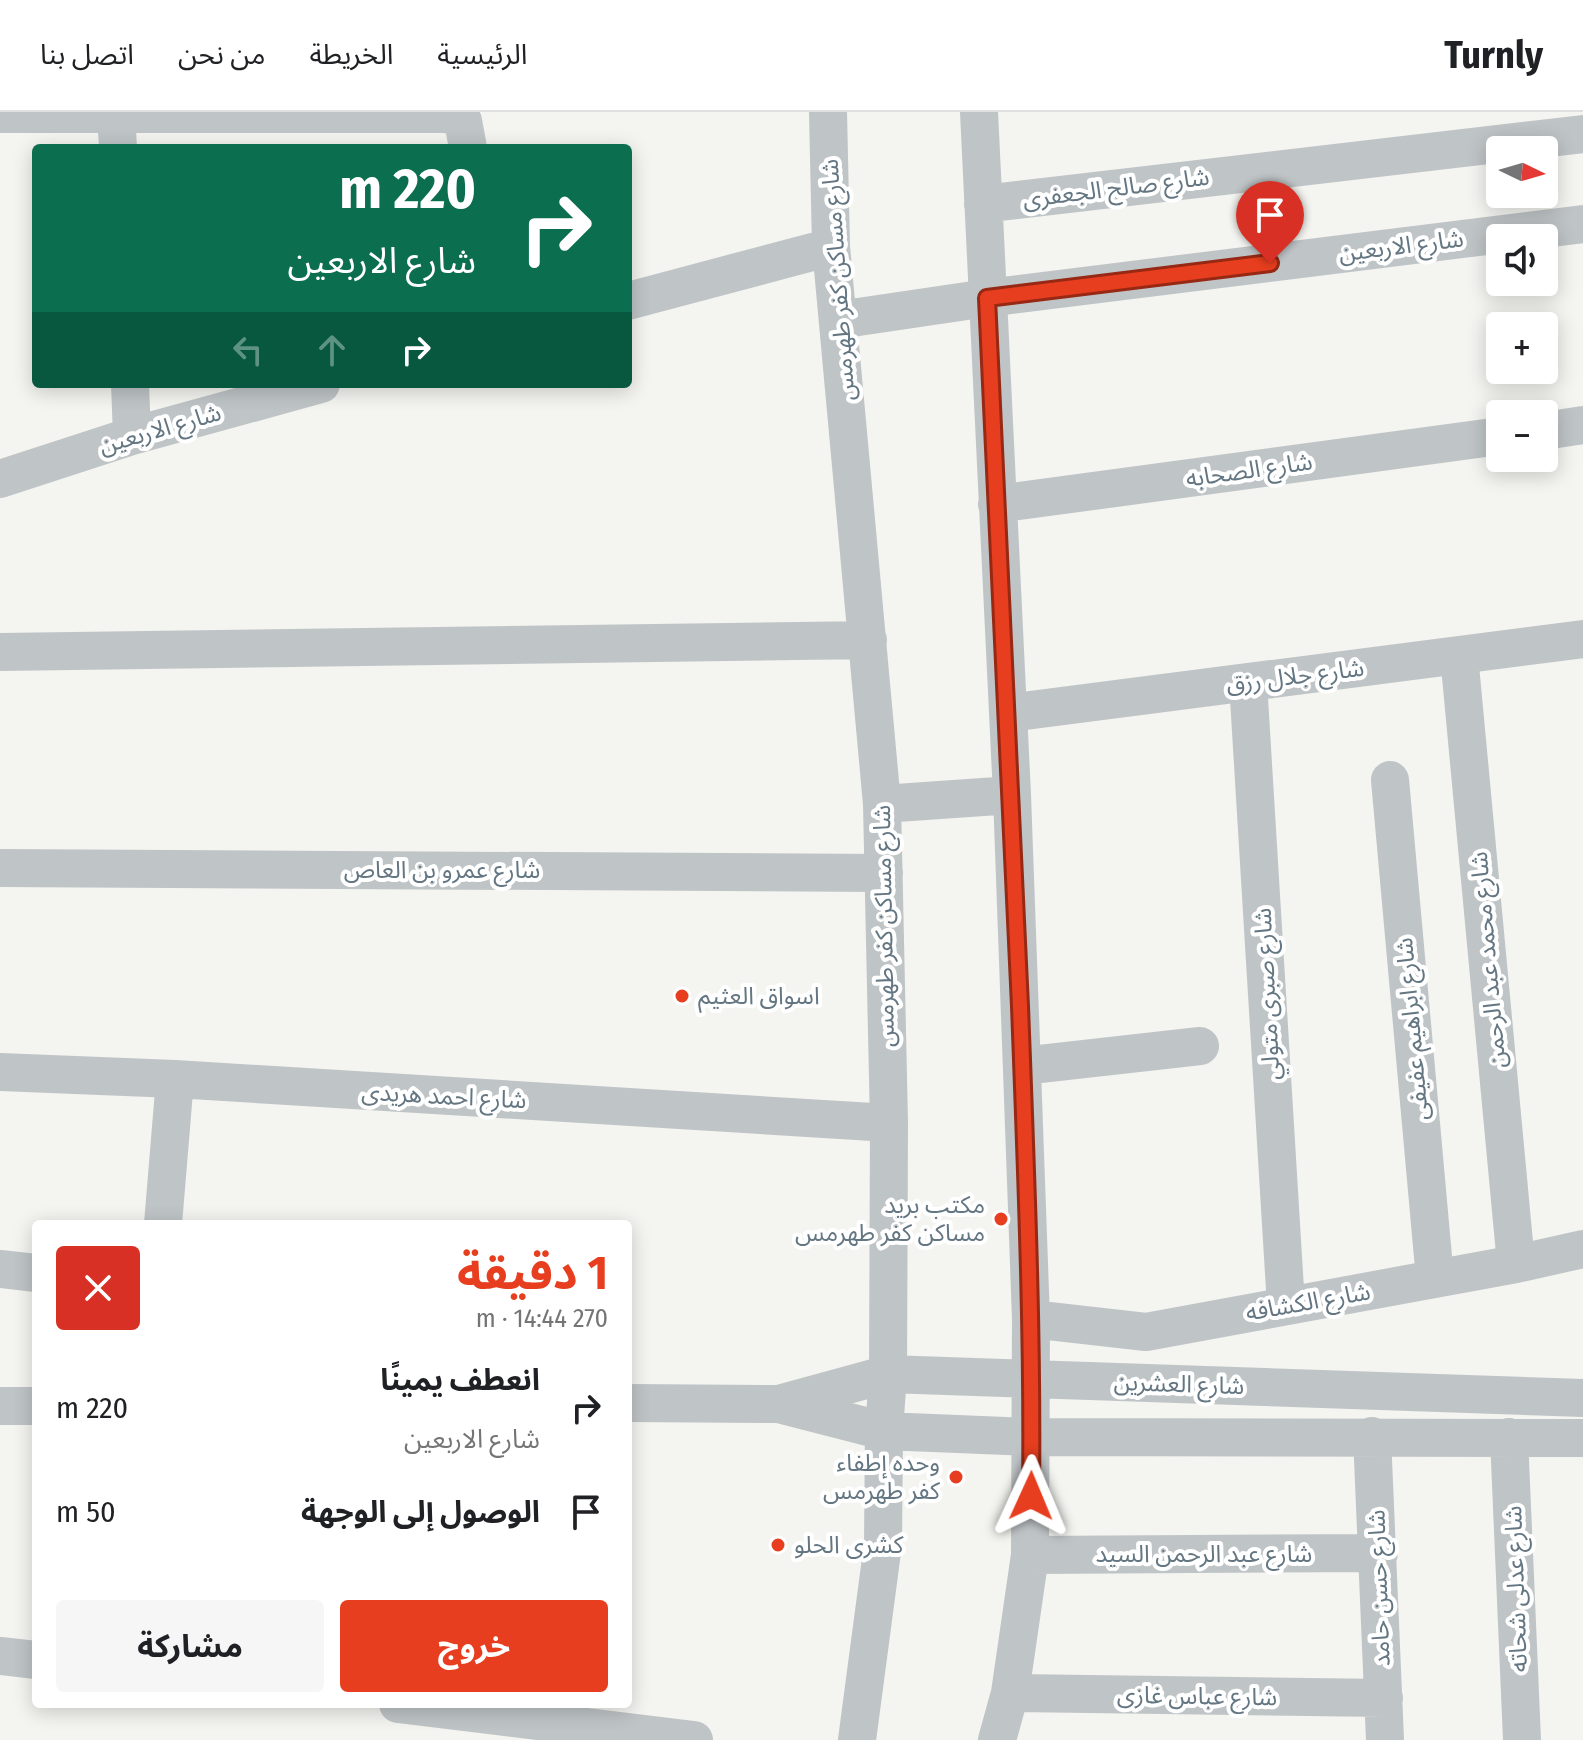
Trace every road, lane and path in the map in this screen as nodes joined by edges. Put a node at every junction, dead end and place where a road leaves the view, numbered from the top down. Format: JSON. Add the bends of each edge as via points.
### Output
{"nodes":[{"id":1,"x":828,"y":112,"type":"edge"},
{"id":2,"x":979,"y":112,"type":"edge"},
{"id":3,"x":0,"y":114,"type":"edge"},
{"id":4,"x":300,"y":114,"type":"edge"},
{"id":5,"x":116,"y":125,"type":"edge"},
{"id":6,"x":1583,"y":134,"type":"edge"},
{"id":7,"x":467,"y":144,"type":"edge"},
{"id":8,"x":983,"y":204,"type":"junction"},
{"id":9,"x":1583,"y":224,"type":"edge"},
{"id":10,"x":831,"y":247,"type":"junction"},
{"id":11,"x":987,"y":298,"type":"junction"},
{"id":12,"x":632,"y":300,"type":"edge"},
{"id":13,"x":838,"y":320,"type":"junction"},
{"id":14,"x":130,"y":388,"type":"edge"},
{"id":15,"x":306,"y":388,"type":"edge"},
{"id":16,"x":1583,"y":425,"type":"edge"},
{"id":17,"x":1558,"y":429,"type":"edge"},
{"id":18,"x":132,"y":436,"type":"junction"},
{"id":19,"x":1486,"y":438,"type":"edge"},
{"id":20,"x":0,"y":479,"type":"edge"},
{"id":21,"x":997,"y":504,"type":"junction"},
{"id":22,"x":1583,"y":639,"type":"edge"},
{"id":23,"x":868,"y":640,"type":"junction"},
{"id":24,"x":0,"y":652,"type":"edge"},
{"id":25,"x":1459,"y":655,"type":"junction"},
{"id":26,"x":1248,"y":682,"type":"junction"},
{"id":27,"x":1008,"y":713,"type":"junction"},
{"id":28,"x":1390,"y":780,"type":"dead end"},
{"id":29,"x":1012,"y":795,"type":"junction"},
{"id":30,"x":882,"y":804,"type":"junction"},
{"id":31,"x":0,"y":868,"type":"edge"},
{"id":32,"x":884,"y":873,"type":"junction"},
{"id":33,"x":1200,"y":1046,"type":"dead end"},
{"id":34,"x":1022,"y":1066,"type":"junction"},
{"id":35,"x":0,"y":1072,"type":"edge"},
{"id":36,"x":175,"y":1079,"type":"junction"},
{"id":37,"x":889,"y":1123,"type":"junction"},
{"id":38,"x":163,"y":1220,"type":"edge"},
{"id":39,"x":1583,"y":1249,"type":"edge"},
{"id":40,"x":1516,"y":1264,"type":"junction"},
{"id":41,"x":0,"y":1269,"type":"edge"},
{"id":42,"x":32,"y":1273,"type":"edge"},
{"id":43,"x":1435,"y":1279,"type":"junction"},
{"id":44,"x":1286,"y":1306,"type":"junction"},
{"id":45,"x":1031,"y":1319,"type":"junction"},
{"id":46,"x":888,"y":1374,"type":"junction"},
{"id":47,"x":1031,"y":1379,"type":"junction"},
{"id":48,"x":1583,"y":1398,"type":"edge"},
{"id":49,"x":632,"y":1403,"type":"edge"},
{"id":50,"x":779,"y":1404,"type":"junction"},
{"id":51,"x":0,"y":1406,"type":"edge"},
{"id":52,"x":32,"y":1406,"type":"edge"},
{"id":53,"x":884,"y":1431,"type":"junction"},
{"id":54,"x":1372,"y":1436,"type":"junction"},
{"id":55,"x":1032,"y":1437,"type":"junction"},
{"id":56,"x":1509,"y":1437,"type":"junction"},
{"id":57,"x":1583,"y":1438,"type":"edge"},
{"id":58,"x":1379,"y":1553,"type":"junction"},
{"id":59,"x":1030,"y":1555,"type":"junction"},
{"id":60,"x":0,"y":1656,"type":"edge"},
{"id":61,"x":32,"y":1660,"type":"edge"},
{"id":62,"x":1010,"y":1693,"type":"junction"},
{"id":63,"x":1384,"y":1698,"type":"junction"},
{"id":64,"x":431,"y":1708,"type":"edge"},
{"id":65,"x":694,"y":1740,"type":"edge"},
{"id":66,"x":857,"y":1740,"type":"edge"},
{"id":67,"x":997,"y":1740,"type":"edge"},
{"id":68,"x":1385,"y":1740,"type":"edge"},
{"id":69,"x":1522,"y":1740,"type":"edge"}],
"edges":[{"from":1,"to":10,"type":"street","name":"شارع مساكن كفر طهرمس"},
{"from":2,"to":8,"type":"street"},
{"from":3,"to":5,"type":"street"},
{"from":4,"to":5,"type":"street"},
{"from":4,"to":7,"type":"street","via":[[454,115],[463,121]]},
{"from":6,"to":8,"type":"street","name":"شارع صالح الجعفرى"},
{"from":8,"to":11,"type":"street"},
{"from":9,"to":11,"type":"street","name":"شارع الاربعين"},
{"from":10,"to":12,"type":"street"},
{"from":10,"to":13,"type":"street","name":"شارع مساكن كفر طهرمس"},
{"from":11,"to":13,"type":"street","name":"شارع الاربعين"},
{"from":11,"to":21,"type":"street"},
{"from":13,"to":23,"type":"street","name":"شارع مساكن كفر طهرمس"},
{"from":14,"to":18,"type":"street"},
{"from":15,"to":18,"type":"street","name":"شارع الاربعين"},
{"from":16,"to":17,"type":"street"},
{"from":18,"to":20,"type":"street","name":"شارع الاربعين"},
{"from":19,"to":21,"type":"street","name":"شارع الصحابه"},
{"from":21,"to":27,"type":"street"},
{"from":22,"to":25,"type":"street","name":"شارع جلال رزق"},
{"from":23,"to":24,"type":"street"},
{"from":23,"to":30,"type":"street","name":"شارع مساكن كفر طهرمس"},
{"from":25,"to":26,"type":"street","name":"شارع جلال رزق"},
{"from":25,"to":40,"type":"street","name":"شارع محمد عبد الرحمن"},
{"from":26,"to":27,"type":"street","name":"شارع جلال رزق"},
{"from":26,"to":44,"type":"street","name":"شارع صبرى متولي"},
{"from":27,"to":29,"type":"street"},
{"from":28,"to":43,"type":"street","name":"شارع ابراهيم عفيفى"},
{"from":29,"to":30,"type":"street"},
{"from":29,"to":34,"type":"street"},
{"from":30,"to":32,"type":"street","name":"شارع مساكن كفر طهرمس"},
{"from":31,"to":32,"type":"street","name":"شارع عمرو بن العاص"},
{"from":32,"to":37,"type":"street","name":"شارع مساكن كفر طهرمس"},
{"from":33,"to":34,"type":"street"},
{"from":34,"to":45,"type":"street"},
{"from":35,"to":36,"type":"street","name":"شارع احمد هريدى"},
{"from":36,"to":37,"type":"street","name":"شارع احمد هريدى"},
{"from":36,"to":38,"type":"street"},
{"from":37,"to":46,"type":"street","name":"شارع مساكن كفر طهرمس"},
{"from":39,"to":40,"type":"street","name":"شارع الكشافه"},
{"from":40,"to":43,"type":"street","name":"شارع الكشافه"},
{"from":41,"to":42,"type":"street"},
{"from":43,"to":44,"type":"street","name":"شارع الكشافه"},
{"from":44,"to":45,"type":"street","name":"شارع الكشافه","via":[[1146,1332]]},
{"from":45,"to":47,"type":"street"},
{"from":46,"to":47,"type":"street","name":"شارع العشرين"},
{"from":46,"to":50,"type":"street","name":"شارع العشرين"},
{"from":46,"to":53,"type":"street","name":"شارع مساكن كفر طهرمس"},
{"from":47,"to":48,"type":"street","name":"شارع العشرين"},
{"from":47,"to":55,"type":"street"},
{"from":49,"to":50,"type":"street","name":"شارع العشرين"},
{"from":50,"to":53,"type":"street","name":"شارع العشرين"},
{"from":51,"to":52,"type":"street"},
{"from":53,"to":55,"type":"street","name":"شارع العشرين"},
{"from":53,"to":66,"type":"street","name":"شارع مساكن كفر طهرمس","via":[[883,1544]]},
{"from":54,"to":55,"type":"street","name":"شارع العشرين"},
{"from":54,"to":56,"type":"street","name":"شارع العشرين"},
{"from":54,"to":58,"type":"street","name":"شارع حسن حامد"},
{"from":55,"to":59,"type":"street"},
{"from":56,"to":57,"type":"street","name":"شارع العشرين"},
{"from":56,"to":69,"type":"street","name":"شارع عدلى شحاته"},
{"from":58,"to":59,"type":"street","name":"شارع عبد الرحمن السيد"},
{"from":58,"to":63,"type":"street","name":"شارع حسن حامد"},
{"from":59,"to":62,"type":"street"},
{"from":60,"to":61,"type":"street"},
{"from":62,"to":63,"type":"street","name":"شارع عباس غازى"},
{"from":62,"to":67,"type":"street"},
{"from":63,"to":68,"type":"street","name":"شارع حسن حامد"},
{"from":64,"to":65,"type":"street"}]}
